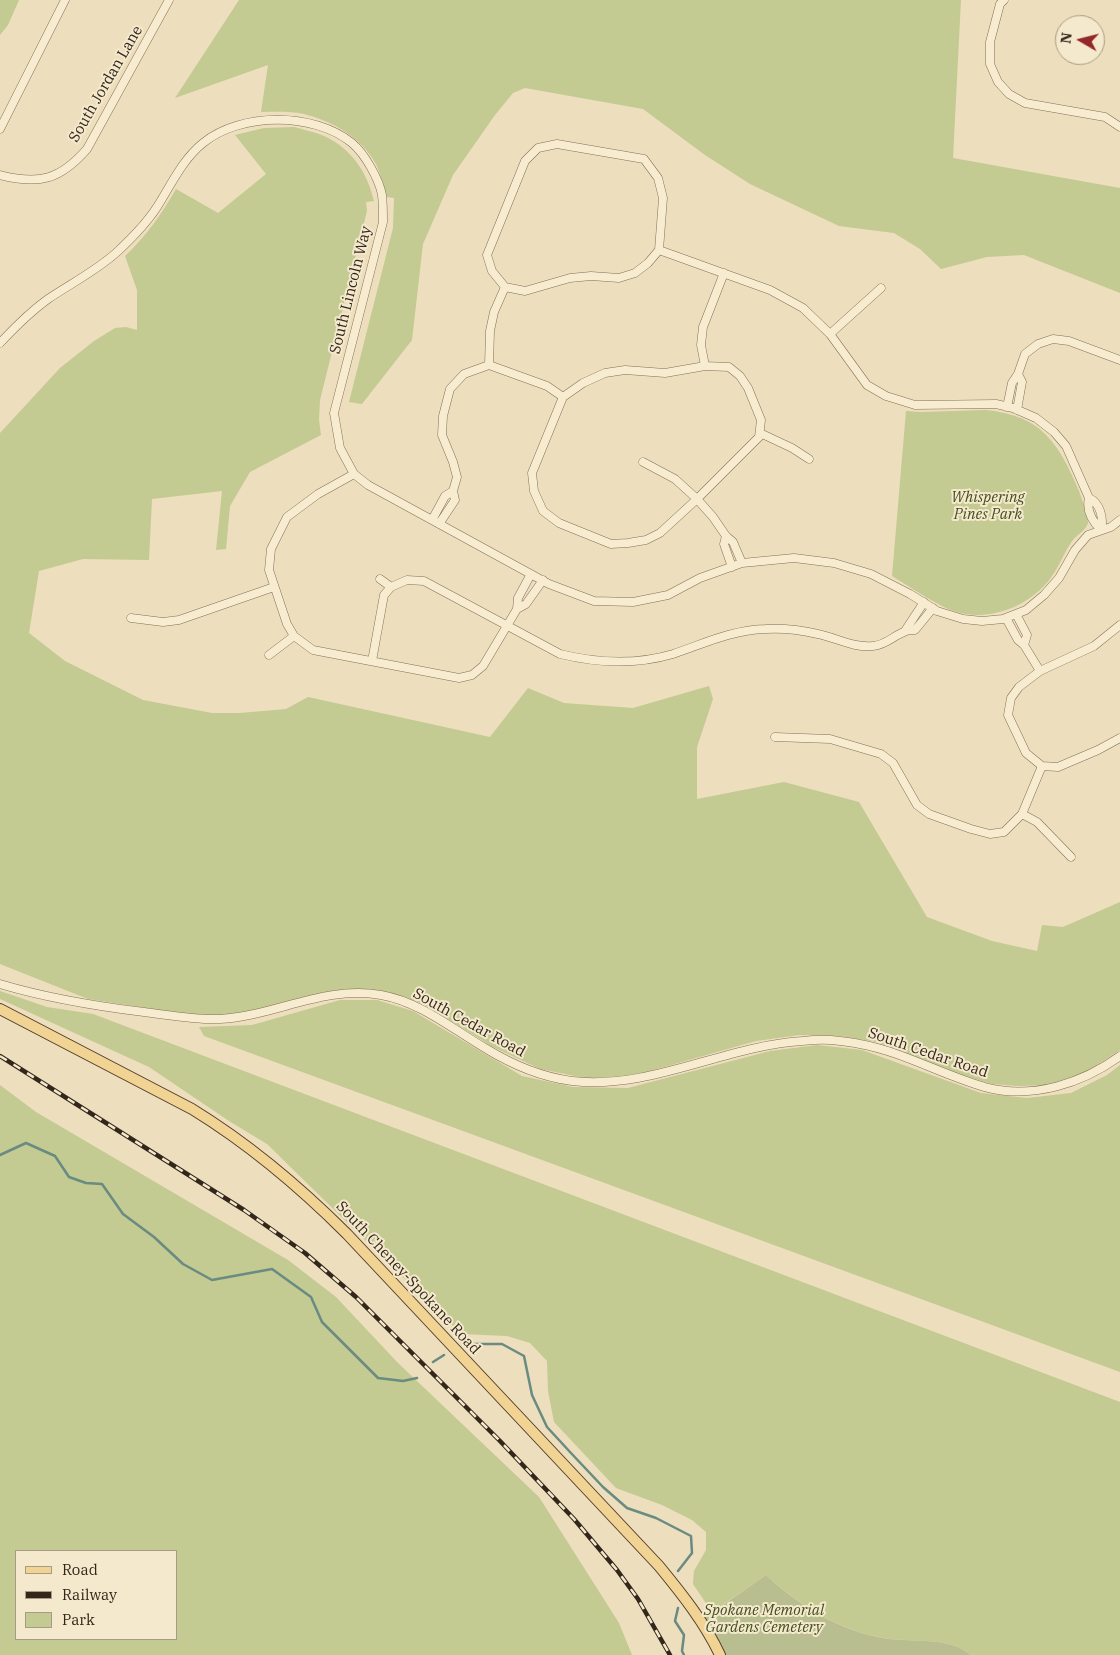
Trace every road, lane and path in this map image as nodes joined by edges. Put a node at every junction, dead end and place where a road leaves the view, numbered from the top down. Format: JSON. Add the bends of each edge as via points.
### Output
{"nodes":[{"id":1,"x":66,"y":0,"type":"edge"},
{"id":2,"x":169,"y":0,"type":"edge"},
{"id":3,"x":1004,"y":0,"type":"edge"},
{"id":4,"x":1120,"y":126,"type":"edge"},
{"id":5,"x":0,"y":129,"type":"edge"},
{"id":6,"x":0,"y":175,"type":"edge"},
{"id":7,"x":659,"y":250,"type":"junction"},
{"id":8,"x":724,"y":273,"type":"junction"},
{"id":9,"x":505,"y":288,"type":"junction"},
{"id":10,"x":881,"y":288,"type":"dead end"},
{"id":11,"x":830,"y":334,"type":"junction"},
{"id":12,"x":0,"y":343,"type":"edge"},
{"id":13,"x":1120,"y":360,"type":"edge"},
{"id":14,"x":489,"y":365,"type":"junction"},
{"id":15,"x":705,"y":366,"type":"junction"},
{"id":16,"x":1018,"y":374,"type":"junction"},
{"id":17,"x":563,"y":397,"type":"junction"},
{"id":18,"x":1006,"y":407,"type":"junction"},
{"id":19,"x":1017,"y":410,"type":"junction"},
{"id":20,"x":760,"y":433,"type":"junction"},
{"id":21,"x":809,"y":459,"type":"dead end"},
{"id":22,"x":643,"y":462,"type":"dead end"},
{"id":23,"x":354,"y":474,"type":"junction"},
{"id":24,"x":697,"y":500,"type":"junction"},
{"id":25,"x":1120,"y":520,"type":"edge"},
{"id":26,"x":436,"y":522,"type":"junction"},
{"id":27,"x":1110,"y":527,"type":"junction"},
{"id":28,"x":1120,"y":528,"type":"edge"},
{"id":29,"x":1101,"y":530,"type":"junction"},
{"id":30,"x":726,"y":536,"type":"junction"},
{"id":31,"x":742,"y":563,"type":"junction"},
{"id":32,"x":732,"y":567,"type":"junction"},
{"id":33,"x":532,"y":574,"type":"junction"},
{"id":34,"x":380,"y":579,"type":"dead end"},
{"id":35,"x":543,"y":580,"type":"junction"},
{"id":36,"x":274,"y":586,"type":"junction"},
{"id":37,"x":391,"y":587,"type":"junction"},
{"id":38,"x":924,"y":602,"type":"junction"},
{"id":39,"x":933,"y":608,"type":"junction"},
{"id":40,"x":517,"y":609,"type":"junction"},
{"id":41,"x":1016,"y":614,"type":"junction"},
{"id":42,"x":132,"y":618,"type":"dead end"},
{"id":43,"x":1006,"y":618,"type":"junction"},
{"id":44,"x":1120,"y":625,"type":"edge"},
{"id":45,"x":507,"y":626,"type":"junction"},
{"id":46,"x":905,"y":631,"type":"junction"},
{"id":47,"x":294,"y":636,"type":"junction"},
{"id":48,"x":1024,"y":645,"type":"junction"},
{"id":49,"x":269,"y":655,"type":"dead end"},
{"id":50,"x":372,"y":661,"type":"junction"},
{"id":51,"x":1040,"y":671,"type":"junction"},
{"id":52,"x":775,"y":737,"type":"dead end"},
{"id":53,"x":1120,"y":738,"type":"edge"},
{"id":54,"x":1042,"y":766,"type":"junction"},
{"id":55,"x":1022,"y":814,"type":"junction"},
{"id":56,"x":1071,"y":857,"type":"dead end"},
{"id":57,"x":0,"y":984,"type":"edge"},
{"id":58,"x":0,"y":1009,"type":"edge"},
{"id":59,"x":1120,"y":1056,"type":"edge"},
{"id":60,"x":720,"y":1655,"type":"edge"}],
"edges":[{"from":1,"to":5,"type":"street"},
{"from":2,"to":6,"type":"street","name":"South Jordan Lane","via":[[86,149],[74,164],[59,174],[37,180]]},
{"from":3,"to":4,"type":"street","via":[[1000,4],[990,42],[990,64],[998,82],[1009,94],[1025,103],[1105,117]]},
{"from":7,"to":8,"type":"street"},
{"from":7,"to":9,"type":"street","via":[[635,273],[618,278],[570,278],[525,291]]},
{"from":7,"to":9,"type":"street","via":[[663,198],[658,178],[644,159],[557,144],[538,148],[525,162],[487,255],[492,271]]},
{"from":8,"to":11,"type":"street","via":[[770,290],[803,308]]},
{"from":8,"to":15,"type":"street","via":[[703,327],[701,345]]},
{"from":9,"to":14,"type":"street","via":[[490,330]]},
{"from":10,"to":11,"type":"street"},
{"from":11,"to":18,"type":"street","via":[[867,385],[886,396],[915,404],[996,404]]},
{"from":12,"to":23,"type":"street","name":"South Lincoln Way","via":[[46,301],[131,240],[156,209],[180,167],[203,143],[232,126],[260,120],[292,121],[328,128],[352,144],[372,170],[382,195],[383,222],[334,413],[340,448]]},
{"from":13,"to":16,"type":"street","via":[[1069,341],[1052,339],[1038,344],[1026,354]]},
{"from":14,"to":17,"type":"street","via":[[547,386]]},
{"from":14,"to":26,"type":"street","via":[[464,374],[450,389],[442,435],[457,478],[453,491],[445,496]]},
{"from":15,"to":17,"type":"street","via":[[665,373],[625,370],[604,373]]},
{"from":15,"to":20,"type":"street","via":[[729,368],[740,376],[761,420]]},
{"from":16,"to":18,"type":"street","via":[[1012,383]]},
{"from":16,"to":19,"type":"street","via":[[1022,382]]},
{"from":17,"to":24,"type":"street","via":[[532,473],[534,491],[543,511],[559,522],[610,544],[628,543],[646,540],[660,533]]},
{"from":18,"to":19,"type":"street"},
{"from":19,"to":29,"type":"street","via":[[1036,418],[1066,446],[1089,498],[1087,506],[1093,522]]},
{"from":20,"to":21,"type":"street"},
{"from":20,"to":24,"type":"street","via":[[760,437]]},
{"from":22,"to":24,"type":"street","via":[[676,479]]},
{"from":23,"to":26,"type":"street","name":"South Lincoln Way"},
{"from":23,"to":36,"type":"street","via":[[318,494],[287,517],[271,549],[269,570]]},
{"from":24,"to":30,"type":"street"},
{"from":25,"to":27,"type":"street"},
{"from":26,"to":33,"type":"street","name":"South Lincoln Way"},
{"from":27,"to":28,"type":"street"},
{"from":27,"to":29,"type":"street","name":"South Lincoln Way"},
{"from":29,"to":41,"type":"street","name":"South Lincoln Way","via":[[1088,535],[1044,595]]},
{"from":30,"to":31,"type":"street","via":[[733,542]]},
{"from":30,"to":32,"type":"street","via":[[724,544]]},
{"from":31,"to":32,"type":"street","name":"South Lincoln Way"},
{"from":31,"to":38,"type":"street","name":"South Lincoln Way","via":[[794,558],[834,562],[871,574]]},
{"from":32,"to":35,"type":"street","name":"South Lincoln Way","via":[[700,578],[668,595],[633,602],[594,601]]},
{"from":33,"to":35,"type":"street","name":"South Lincoln Way"},
{"from":33,"to":40,"type":"street","via":[[518,598]]},
{"from":34,"to":37,"type":"street"},
{"from":35,"to":40,"type":"street","via":[[526,604]]},
{"from":36,"to":42,"type":"street","via":[[173,621]]},
{"from":36,"to":47,"type":"street"},
{"from":37,"to":45,"type":"street","via":[[407,580],[424,581]]},
{"from":37,"to":50,"type":"street","via":[[384,595]]},
{"from":38,"to":39,"type":"street","name":"South Lincoln Way"},
{"from":38,"to":46,"type":"street"},
{"from":39,"to":43,"type":"street","name":"South Lincoln Way","via":[[962,620]]},
{"from":39,"to":46,"type":"street","via":[[915,630]]},
{"from":40,"to":45,"type":"street"},
{"from":41,"to":43,"type":"street","name":"South Lincoln Way"},
{"from":41,"to":48,"type":"street","via":[[1027,635]]},
{"from":43,"to":48,"type":"street"},
{"from":44,"to":51,"type":"street","via":[[1094,646]]},
{"from":45,"to":46,"type":"street","via":[[560,654],[606,662],[636,661],[671,654],[732,633],[764,629],[796,630],[854,645],[874,646],[889,642]]},
{"from":45,"to":50,"type":"street","via":[[483,666],[458,678]]},
{"from":47,"to":49,"type":"street"},
{"from":47,"to":50,"type":"street","via":[[313,650]]},
{"from":48,"to":51,"type":"street"},
{"from":51,"to":54,"type":"street","via":[[1011,698],[1008,715],[1026,753]]},
{"from":52,"to":55,"type":"street","via":[[830,739],[881,754],[893,763],[917,805],[929,814],[971,829],[990,834],[1004,832]]},
{"from":53,"to":54,"type":"street","via":[[1058,767]]},
{"from":54,"to":55,"type":"street"},
{"from":55,"to":56,"type":"street","via":[[1037,822]]},
{"from":57,"to":59,"type":"street","name":"South Cedar Road","via":[[108,1007],[219,1019],[342,992],[381,995],[413,1004],[526,1070],[571,1080],[612,1082],[785,1042],[827,1040],[862,1044],[990,1088],[1019,1092],[1051,1088],[1085,1078]]},
{"from":58,"to":60,"type":"main road","name":"South Cheney-Spokane Road","via":[[192,1109],[222,1127],[292,1182],[347,1234],[660,1566]]}]}
